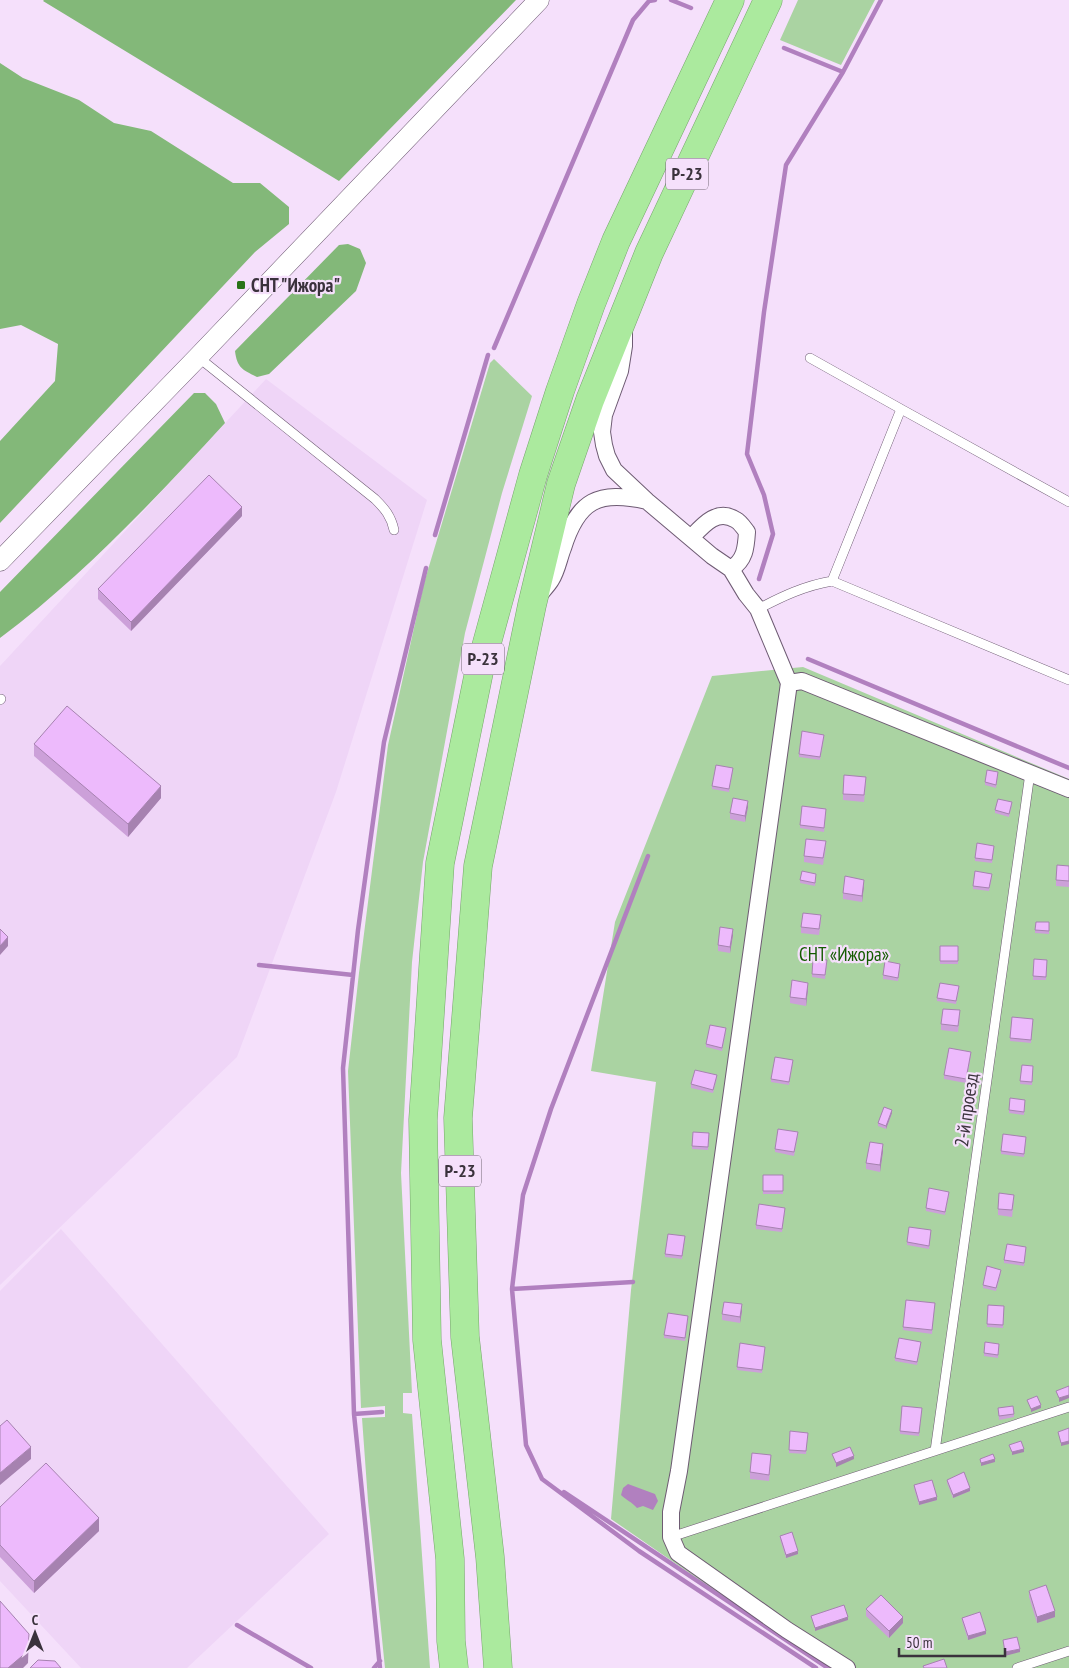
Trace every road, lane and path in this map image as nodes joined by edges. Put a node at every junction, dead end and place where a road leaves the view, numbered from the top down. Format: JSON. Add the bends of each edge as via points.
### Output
{"nodes":[{"id":1,"x":539,"y":0,"type":"edge"},
{"id":2,"x":730,"y":0,"type":"edge"},
{"id":3,"x":768,"y":0,"type":"edge"},
{"id":4,"x":624,"y":315,"type":"junction"},
{"id":5,"x":198,"y":357,"type":"junction"},
{"id":6,"x":810,"y":358,"type":"dead end"},
{"id":7,"x":901,"y":409,"type":"junction"},
{"id":8,"x":647,"y":501,"type":"junction"},
{"id":9,"x":1069,"y":502,"type":"edge"},
{"id":10,"x":394,"y":530,"type":"dead end"},
{"id":11,"x":691,"y":538,"type":"junction"},
{"id":12,"x":0,"y":561,"type":"edge"},
{"id":13,"x":731,"y":569,"type":"junction"},
{"id":14,"x":832,"y":581,"type":"junction"},
{"id":15,"x":532,"y":604,"type":"junction"},
{"id":16,"x":758,"y":609,"type":"junction"},
{"id":17,"x":1069,"y":680,"type":"edge"},
{"id":18,"x":789,"y":683,"type":"junction"},
{"id":19,"x":1030,"y":774,"type":"junction"},
{"id":20,"x":1069,"y":789,"type":"edge"},
{"id":21,"x":1069,"y":1407,"type":"edge"},
{"id":22,"x":935,"y":1451,"type":"junction"},
{"id":23,"x":671,"y":1537,"type":"junction"},
{"id":24,"x":451,"y":1641,"type":"junction"},
{"id":25,"x":1069,"y":1651,"type":"edge"},
{"id":26,"x":449,"y":1668,"type":"edge"},
{"id":27,"x":454,"y":1668,"type":"edge"},
{"id":28,"x":498,"y":1668,"type":"edge"},
{"id":29,"x":847,"y":1668,"type":"edge"},
{"id":30,"x":1017,"y":1668,"type":"edge"}],
"edges":[{"from":1,"to":5,"type":"street"},
{"from":2,"to":24,"type":"highway","number":"Р-23","via":[[616,241],[560,391],[479,672],[440,863],[424,1129],[427,1340],[450,1559]]},
{"from":3,"to":4,"type":"highway","number":"Р-23"},
{"from":4,"to":8,"type":"street","via":[[620,371],[604,415],[602,432],[614,470]]},
{"from":4,"to":15,"type":"highway","number":"Р-23","via":[[561,484]]},
{"from":5,"to":10,"type":"lane","via":[[375,499],[392,519]]},
{"from":5,"to":12,"type":"street"},
{"from":6,"to":7,"type":"lane"},
{"from":7,"to":9,"type":"lane"},
{"from":7,"to":14,"type":"lane"},
{"from":8,"to":11,"type":"street"},
{"from":8,"to":15,"type":"street","via":[[605,497],[583,508],[566,538],[552,579]]},
{"from":11,"to":13,"type":"street"},
{"from":11,"to":13,"type":"street","via":[[713,518],[722,515],[737,520],[747,532],[747,544],[744,555]]},
{"from":13,"to":16,"type":"street"},
{"from":14,"to":16,"type":"lane","via":[[790,593]]},
{"from":14,"to":17,"type":"lane"},
{"from":15,"to":28,"type":"highway","number":"Р-23","via":[[478,866],[458,1118],[466,1337],[490,1557]]},
{"from":16,"to":18,"type":"street"},
{"from":18,"to":19,"type":"street","via":[[802,681]]},
{"from":18,"to":23,"type":"street","via":[[679,1471],[670,1512]]},
{"from":19,"to":20,"type":"street"},
{"from":19,"to":22,"type":"lane","name":"2-й проезд"},
{"from":21,"to":22,"type":"lane"},
{"from":22,"to":23,"type":"lane"},
{"from":23,"to":29,"type":"street","via":[[678,1553]]},
{"from":24,"to":26,"type":"lane"},
{"from":24,"to":27,"type":"highway","number":"Р-23"},
{"from":25,"to":30,"type":"lane"}]}
